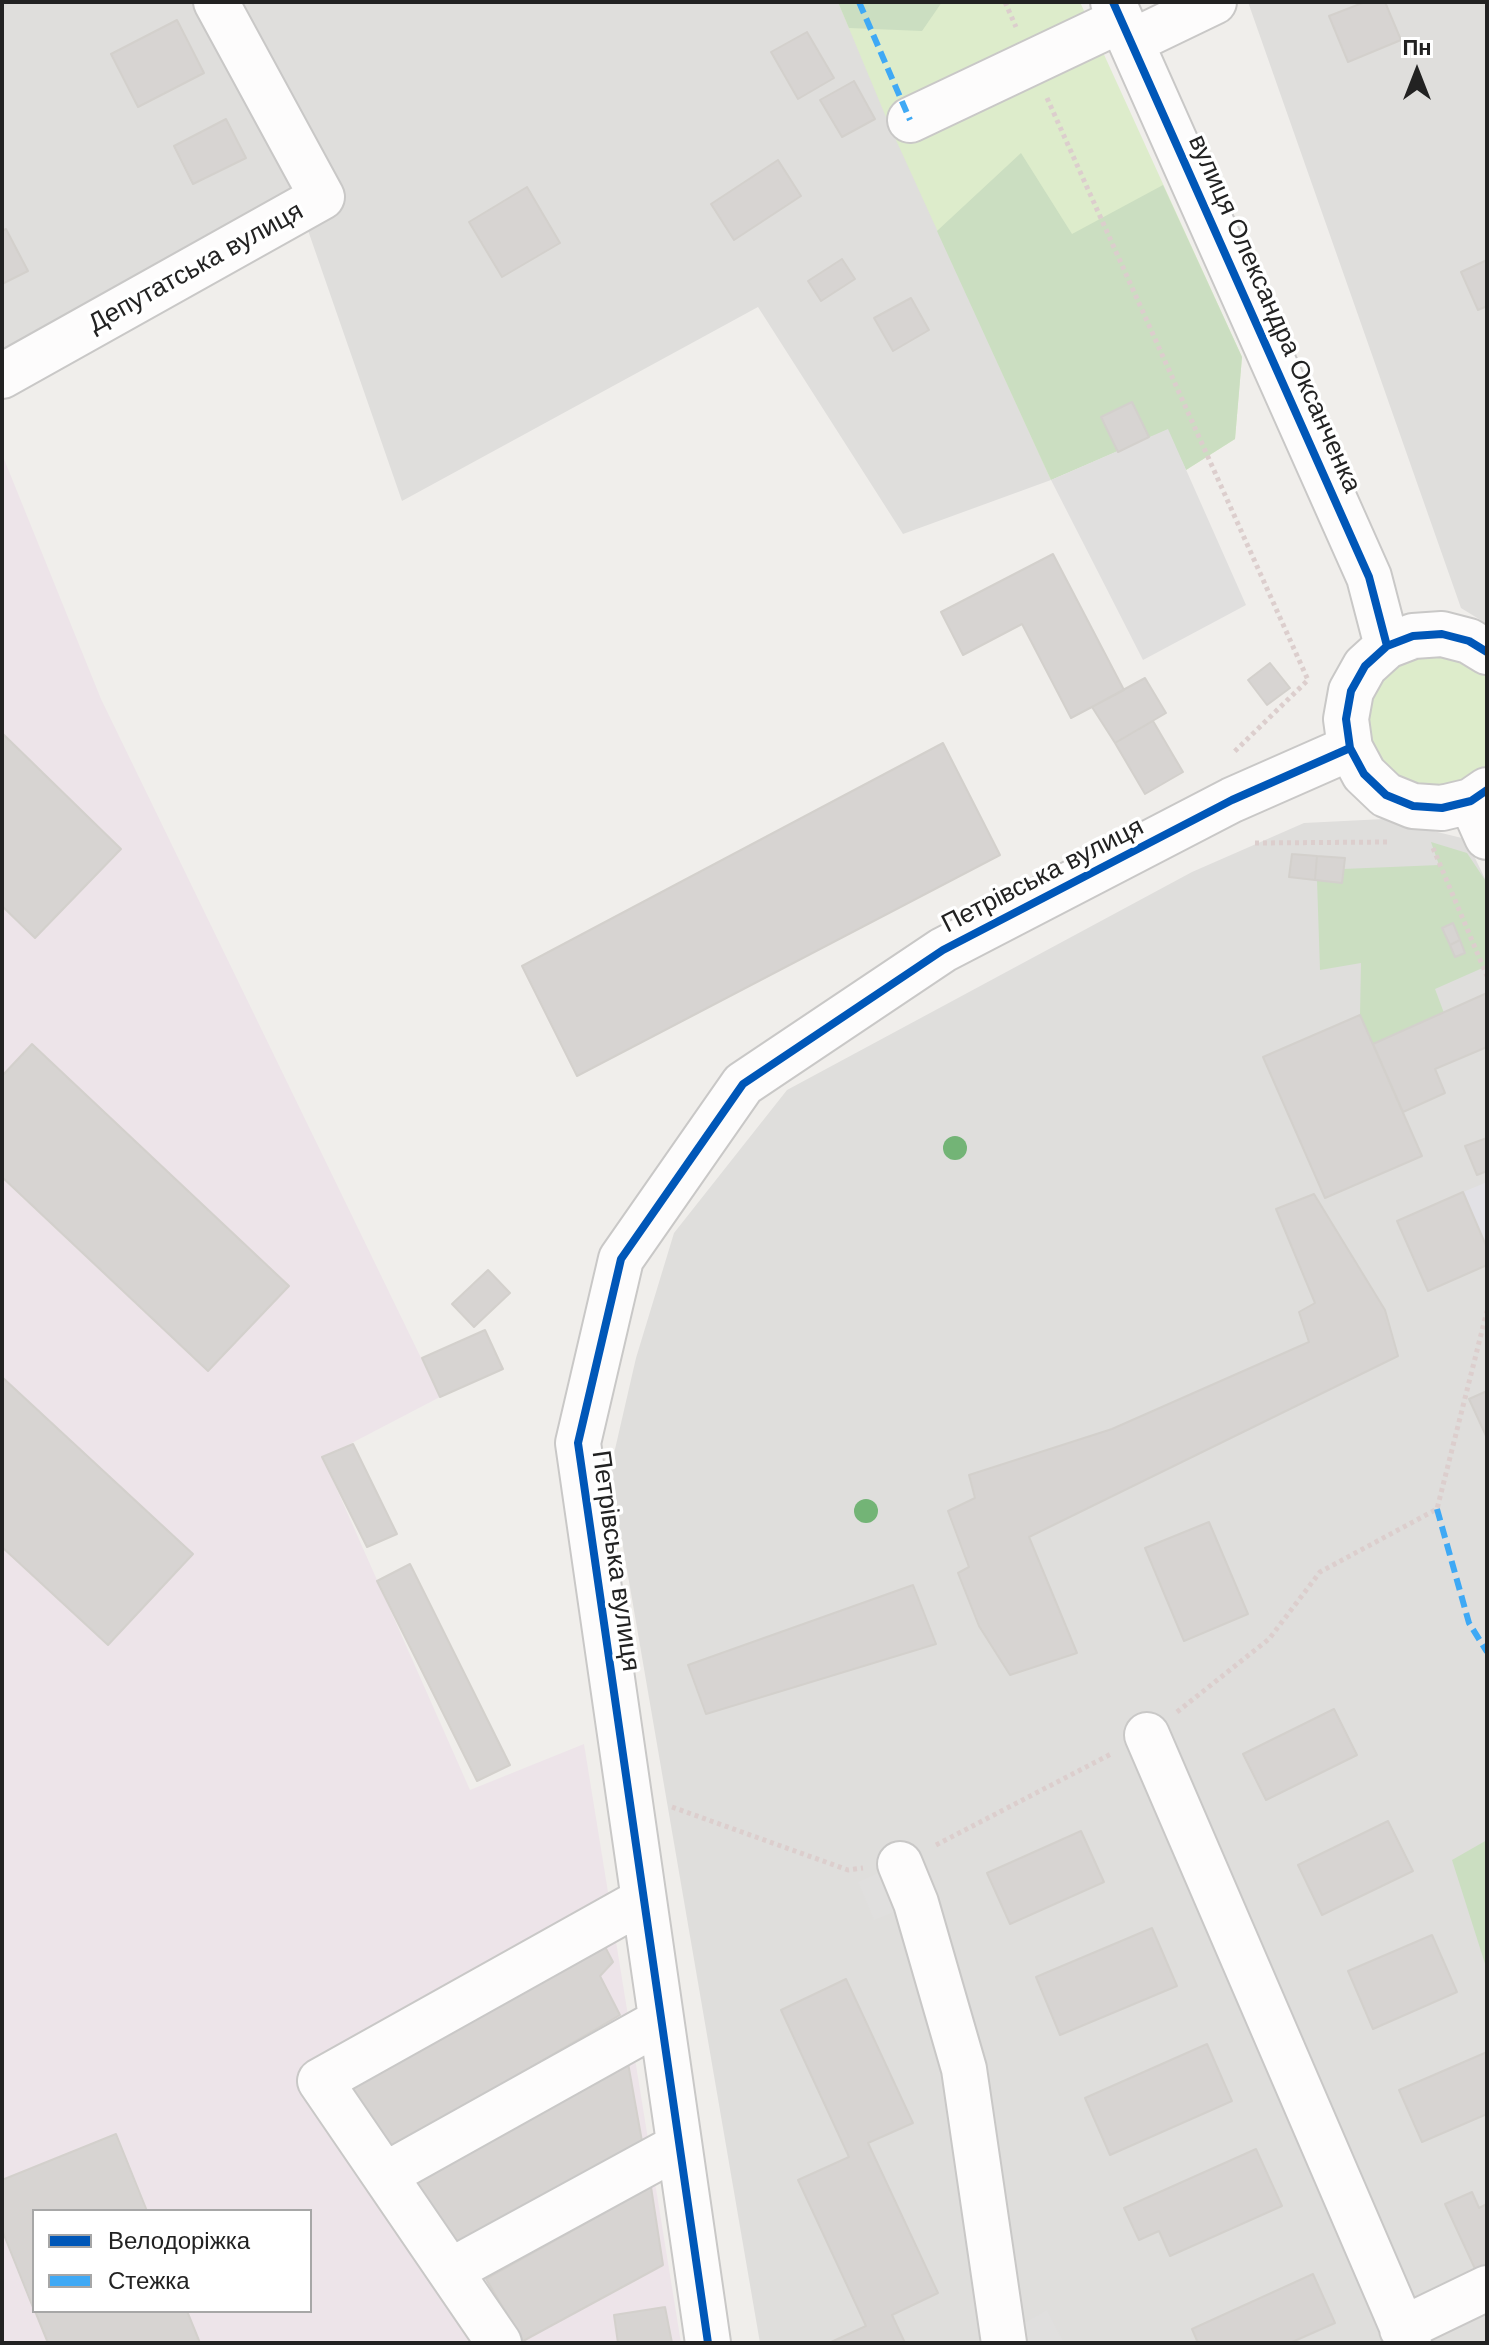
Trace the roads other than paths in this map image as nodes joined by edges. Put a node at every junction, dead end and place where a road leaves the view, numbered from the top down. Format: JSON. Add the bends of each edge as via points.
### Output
{"nodes":[{"id":1,"x":216,"y":2,"type":"edge"},
{"id":2,"x":1214,"y":2,"type":"edge"},
{"id":3,"x":1121,"y":21,"type":"edge"},
{"id":4,"x":910,"y":120,"type":"dead end"},
{"id":5,"x":2,"y":376,"type":"edge"},
{"id":6,"x":1387,"y":646,"type":"junction"},
{"id":7,"x":1487,"y":652,"type":"edge"},
{"id":8,"x":1350,"y":748,"type":"junction"},
{"id":9,"x":1482,"y":809,"type":"edge"},
{"id":10,"x":1147,"y":1735,"type":"road end"},
{"id":11,"x":900,"y":1864,"type":"road end"},
{"id":12,"x":642,"y":1901,"type":"junction"},
{"id":13,"x":659,"y":2022,"type":"junction"},
{"id":14,"x":677,"y":2147,"type":"junction"},
{"id":15,"x":385,"y":2175,"type":"junction"},
{"id":16,"x":450,"y":2271,"type":"junction"},
{"id":17,"x":1487,"y":2288,"type":"edge"},
{"id":18,"x":1406,"y":2336,"type":"edge"},
{"id":19,"x":499,"y":2343,"type":"edge"},
{"id":20,"x":708,"y":2343,"type":"edge"},
{"id":21,"x":1004,"y":2343,"type":"edge"}],
"edges":[{"from":1,"to":5,"type":"street","name":"Депутатська вулиця","via":[[322,197]]},
{"from":2,"to":3,"type":"street"},
{"from":3,"to":4,"type":"street"},
{"from":3,"to":6,"type":"street","name":"вулиця Олександра Оксанченка","via":[[1369,577]]},
{"from":6,"to":7,"type":"street","via":[[1413,636],[1442,634]]},
{"from":6,"to":8,"type":"street","via":[[1365,666],[1351,691],[1346,719]]},
{"from":8,"to":9,"type":"street","via":[[1364,774],[1386,795],[1413,806]]},
{"from":8,"to":12,"type":"street","name":"Петрівська вулиця","via":[[1232,800],[943,950],[743,1084],[621,1259],[578,1443]]},
{"from":10,"to":18,"type":"street"},
{"from":11,"to":21,"type":"street","via":[[964,2069]]},
{"from":12,"to":13,"type":"street","name":"Петрівська вулиця"},
{"from":12,"to":15,"type":"street","via":[[320,2081]]},
{"from":13,"to":14,"type":"street","name":"Петрівська вулиця"},
{"from":13,"to":15,"type":"street"},
{"from":14,"to":16,"type":"street"},
{"from":14,"to":20,"type":"street","name":"Петрівська вулиця"},
{"from":15,"to":16,"type":"street"},
{"from":16,"to":19,"type":"street"},
{"from":17,"to":18,"type":"street"}]}
